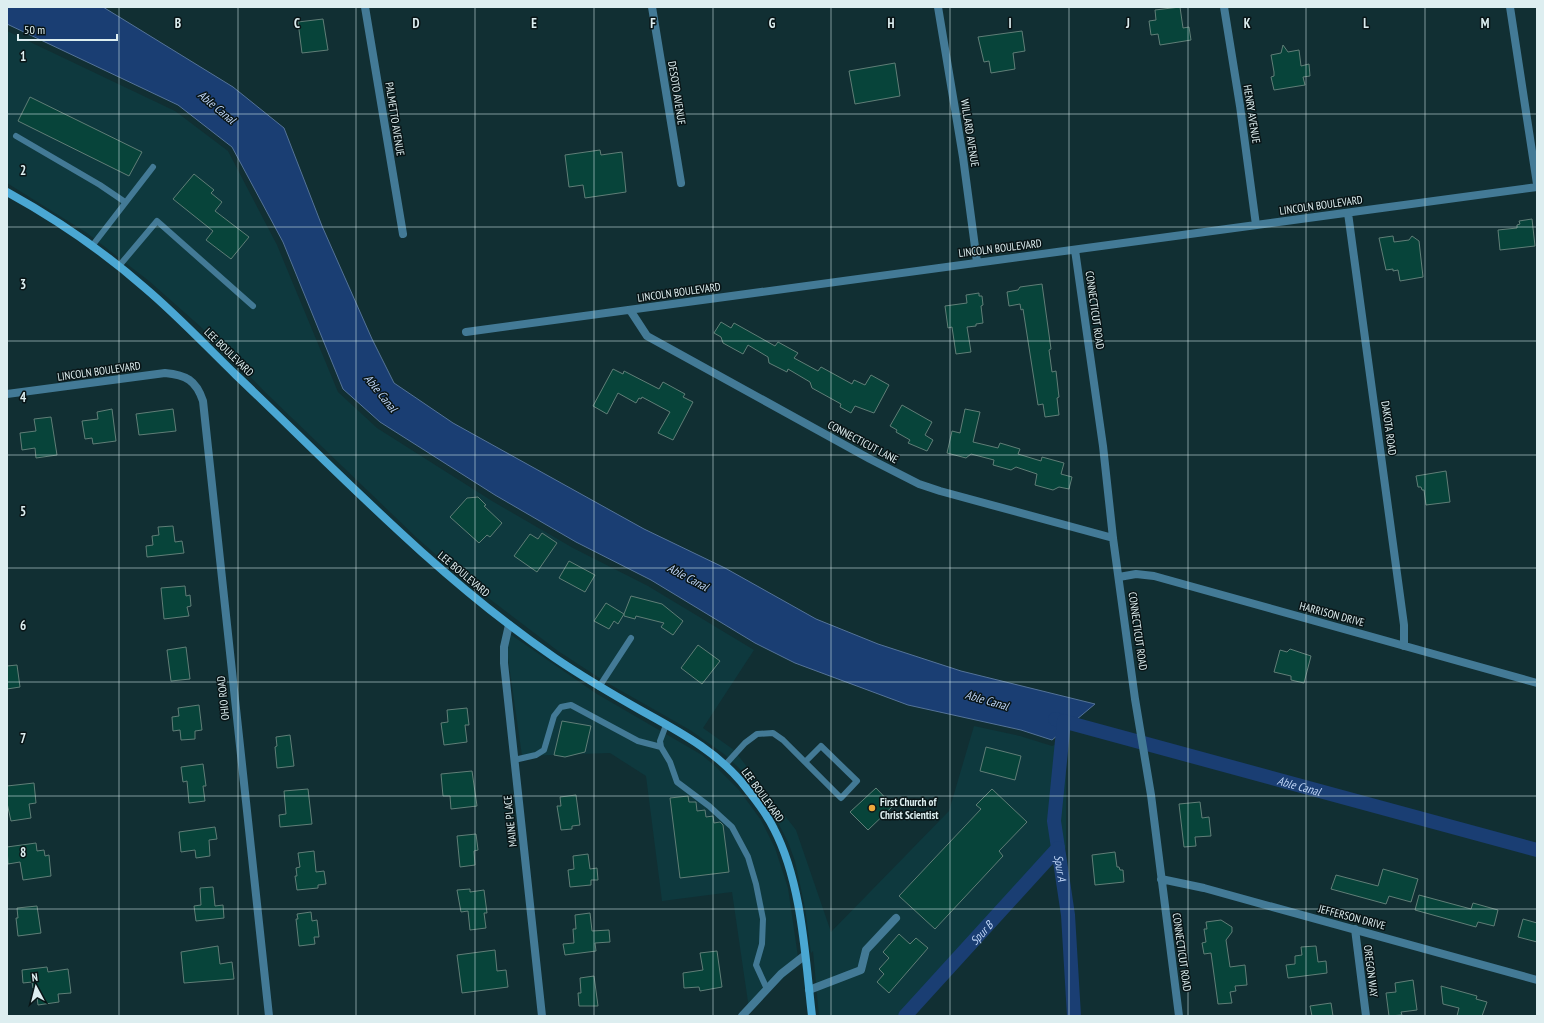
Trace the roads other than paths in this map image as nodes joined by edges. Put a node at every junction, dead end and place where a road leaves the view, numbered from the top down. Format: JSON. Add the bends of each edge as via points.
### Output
{"nodes":[{"id":1,"x":365,"y":7,"type":"edge"},
{"id":2,"x":652,"y":7,"type":"edge"},
{"id":3,"x":938,"y":7,"type":"edge"},
{"id":4,"x":1224,"y":7,"type":"edge"},
{"id":5,"x":1510,"y":7,"type":"edge"},
{"id":6,"x":16,"y":136,"type":"dead end"},
{"id":7,"x":153,"y":167,"type":"dead end"},
{"id":8,"x":681,"y":183,"type":"dead end"},
{"id":9,"x":1537,"y":186,"type":"edge"},
{"id":10,"x":7,"y":192,"type":"edge"},
{"id":11,"x":125,"y":202,"type":"junction"},
{"id":12,"x":1348,"y":213,"type":"junction"},
{"id":13,"x":1256,"y":225,"type":"junction"},
{"id":14,"x":403,"y":234,"type":"dead end"},
{"id":15,"x":92,"y":246,"type":"junction"},
{"id":16,"x":1075,"y":250,"type":"junction"},
{"id":17,"x":977,"y":262,"type":"junction"},
{"id":18,"x":119,"y":266,"type":"junction"},
{"id":19,"x":253,"y":306,"type":"dead end"},
{"id":20,"x":630,"y":310,"type":"junction"},
{"id":21,"x":466,"y":332,"type":"dead end"},
{"id":22,"x":192,"y":381,"type":"joint"},
{"id":23,"x":7,"y":394,"type":"edge"},
{"id":24,"x":1113,"y":538,"type":"junction"},
{"id":25,"x":1119,"y":577,"type":"junction"},
{"id":26,"x":509,"y":625,"type":"junction"},
{"id":27,"x":630,"y":638,"type":"dead end"},
{"id":28,"x":1404,"y":646,"type":"junction"},
{"id":29,"x":1537,"y":683,"type":"edge"},
{"id":30,"x":599,"y":686,"type":"junction"},
{"id":31,"x":666,"y":725,"type":"junction"},
{"id":32,"x":661,"y":747,"type":"junction"},
{"id":33,"x":514,"y":760,"type":"junction"},
{"id":34,"x":805,"y":762,"type":"junction"},
{"id":35,"x":725,"y":764,"type":"junction"},
{"id":36,"x":1161,"y":879,"type":"junction"},
{"id":37,"x":896,"y":918,"type":"dead end"},
{"id":38,"x":1355,"y":929,"type":"junction"},
{"id":39,"x":804,"y":956,"type":"junction"},
{"id":40,"x":1537,"y":980,"type":"edge"},
{"id":41,"x":767,"y":989,"type":"junction"},
{"id":42,"x":809,"y":990,"type":"junction"},
{"id":43,"x":269,"y":1016,"type":"edge"},
{"id":44,"x":542,"y":1016,"type":"edge"},
{"id":45,"x":742,"y":1016,"type":"edge"},
{"id":46,"x":812,"y":1016,"type":"edge"},
{"id":47,"x":1179,"y":1016,"type":"edge"},
{"id":48,"x":1366,"y":1016,"type":"edge"}],
"edges":[{"from":1,"to":14,"type":"street","name":"PALMETTO AVENUE"},
{"from":2,"to":8,"type":"street","name":"DESOTO AVENUE"},
{"from":3,"to":17,"type":"street","name":"WILLARD AVENUE","via":[[963,157]]},
{"from":4,"to":13,"type":"street","name":"HENRY AVENUE"},
{"from":5,"to":9,"type":"street"},
{"from":6,"to":11,"type":"lane"},
{"from":7,"to":11,"type":"lane"},
{"from":9,"to":12,"type":"street","name":"LINCOLN BOULEVARD"},
{"from":10,"to":15,"type":"main road","name":"LEE BOULEVARD"},
{"from":11,"to":15,"type":"lane"},
{"from":12,"to":13,"type":"street","name":"LINCOLN BOULEVARD"},
{"from":12,"to":28,"type":"street","name":"DAKOTA ROAD","via":[[1402,609]]},
{"from":13,"to":16,"type":"street","name":"LINCOLN BOULEVARD"},
{"from":15,"to":18,"type":"main road","name":"LEE BOULEVARD"},
{"from":16,"to":17,"type":"street","name":"LINCOLN BOULEVARD"},
{"from":16,"to":24,"type":"street","name":"CONNECTICUT ROAD","via":[[1103,446]]},
{"from":17,"to":20,"type":"street","name":"LINCOLN BOULEVARD"},
{"from":18,"to":19,"type":"lane","via":[[157,221]]},
{"from":18,"to":26,"type":"main road","name":"LEE BOULEVARD","via":[[194,333],[413,544]]},
{"from":20,"to":21,"type":"street","name":"LINCOLN BOULEVARD"},
{"from":20,"to":24,"type":"street","name":"CONNECTICUT LANE","via":[[647,336],[919,484]]},
{"from":22,"to":23,"type":"street","name":"LINCOLN BOULEVARD","via":[[180,374],[165,373]]},
{"from":22,"to":43,"type":"street","name":"OHIO ROAD","via":[[200,391],[203,401]]},
{"from":24,"to":25,"type":"street","name":"CONNECTICUT ROAD"},
{"from":25,"to":28,"type":"street","name":"HARRISON DRIVE","via":[[1136,574],[1154,576]]},
{"from":25,"to":36,"type":"street","name":"CONNECTICUT ROAD"},
{"from":26,"to":30,"type":"main road","name":"LEE BOULEVARD"},
{"from":26,"to":33,"type":"street","name":"MAINE PLACE","via":[[504,647],[504,664]]},
{"from":27,"to":30,"type":"lane"},
{"from":28,"to":29,"type":"street","name":"HARRISON DRIVE"},
{"from":30,"to":31,"type":"main road","name":"LEE BOULEVARD"},
{"from":31,"to":32,"type":"lane","via":[[660,741]]},
{"from":31,"to":35,"type":"main road","name":"LEE BOULEVARD"},
{"from":32,"to":33,"type":"lane","via":[[638,742],[571,705],[561,706],[554,716],[544,750],[536,755]]},
{"from":32,"to":41,"type":"lane","via":[[677,782],[732,827],[744,846],[756,884],[763,919],[762,944],[756,965]]},
{"from":33,"to":44,"type":"street","name":"MAINE PLACE"},
{"from":34,"to":34,"type":"lane","via":[[841,798],[857,781],[820,746]]},
{"from":34,"to":35,"type":"lane","via":[[783,740],[773,733],[764,732],[745,743]]},
{"from":35,"to":39,"type":"main road","name":"LEE BOULEVARD","via":[[767,816],[782,845],[794,887]]},
{"from":36,"to":38,"type":"street","name":"JEFFERSON DRIVE","via":[[1204,888]]},
{"from":36,"to":47,"type":"street","name":"CONNECTICUT ROAD"},
{"from":37,"to":42,"type":"street","via":[[866,950],[861,970]]},
{"from":38,"to":40,"type":"street","name":"JEFFERSON DRIVE"},
{"from":38,"to":48,"type":"street","name":"OREGON WAY"},
{"from":39,"to":41,"type":"street"},
{"from":39,"to":42,"type":"main road","name":"LEE BOULEVARD"},
{"from":41,"to":45,"type":"street"},
{"from":42,"to":46,"type":"main road","name":"LEE BOULEVARD"}]}
